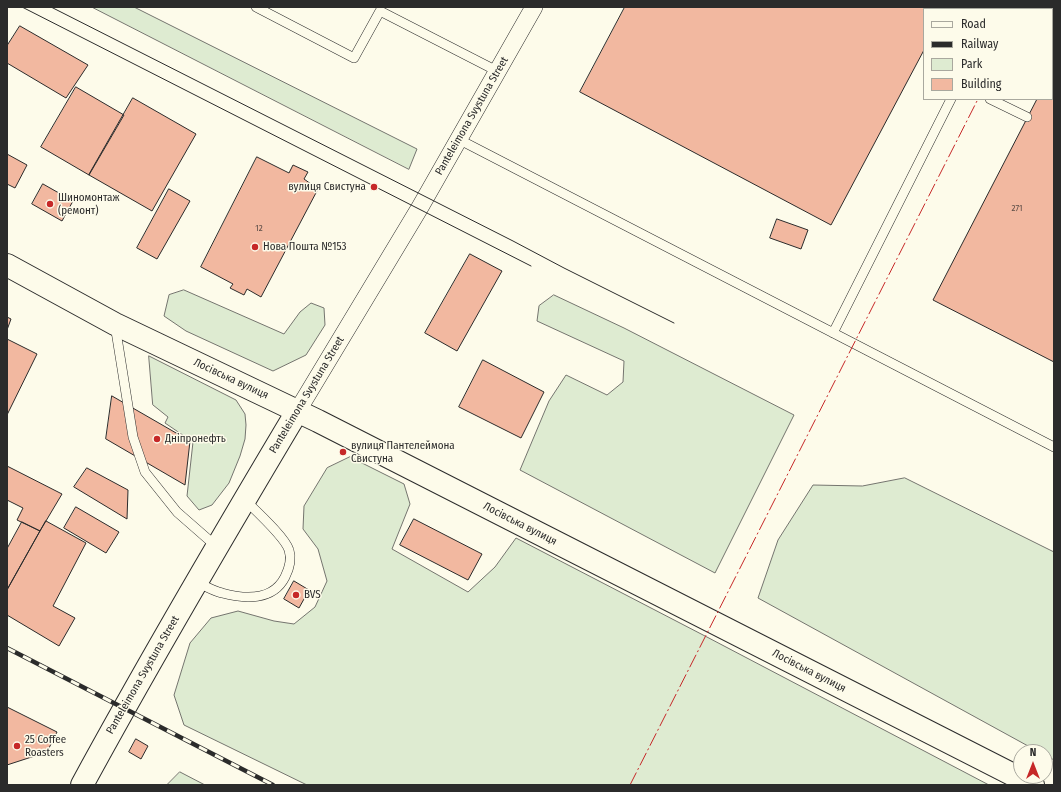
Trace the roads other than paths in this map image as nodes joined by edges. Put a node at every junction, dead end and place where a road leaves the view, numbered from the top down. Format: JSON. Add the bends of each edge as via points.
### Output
{"nodes":[{"id":1,"x":256,"y":7,"type":"edge"},
{"id":2,"x":534,"y":7,"type":"edge"},
{"id":3,"x":497,"y":71,"type":"junction"},
{"id":4,"x":950,"y":100,"type":"edge"},
{"id":5,"x":992,"y":100,"type":"edge"},
{"id":6,"x":1027,"y":117,"type":"dead end"},
{"id":7,"x":458,"y":139,"type":"junction"},
{"id":8,"x":7,"y":264,"type":"edge"},
{"id":9,"x":115,"y":324,"type":"junction"},
{"id":10,"x":833,"y":333,"type":"junction"},
{"id":11,"x":298,"y":410,"type":"junction"},
{"id":12,"x":1054,"y":447,"type":"edge"},
{"id":13,"x":244,"y":499,"type":"junction"},
{"id":14,"x":217,"y":547,"type":"junction"},
{"id":15,"x":196,"y":582,"type":"junction"},
{"id":16,"x":82,"y":785,"type":"edge"},
{"id":17,"x":1033,"y":785,"type":"edge"}],
"edges":[{"from":1,"to":3,"type":"lane","via":[[354,58],[380,11]]},
{"from":2,"to":3,"type":"street","name":"Panteleimona Svystuna Street"},
{"from":3,"to":7,"type":"street","name":"Panteleimona Svystuna Street"},
{"from":4,"to":10,"type":"lane"},
{"from":5,"to":6,"type":"lane"},
{"from":7,"to":10,"type":"lane"},
{"from":7,"to":11,"type":"street","name":"Panteleimona Svystuna Street","via":[[419,209]]},
{"from":8,"to":9,"type":"main road","name":"Лосівська вулиця"},
{"from":9,"to":11,"type":"main road","name":"Лосівська вулиця"},
{"from":9,"to":14,"type":"lane","via":[[133,437],[145,472],[177,512]]},
{"from":10,"to":12,"type":"lane"},
{"from":11,"to":13,"type":"main road","name":"Panteleimona Svystuna Street"},
{"from":11,"to":17,"type":"main road","name":"Лосівська вулиця"},
{"from":13,"to":14,"type":"main road","name":"Panteleimona Svystuna Street"},
{"from":13,"to":15,"type":"lane","via":[[286,544],[290,563],[282,583],[273,592],[259,596],[240,596],[221,593]]},
{"from":14,"to":15,"type":"main road","name":"Panteleimona Svystuna Street"},
{"from":15,"to":16,"type":"main road","name":"Panteleimona Svystuna Street"}]}
